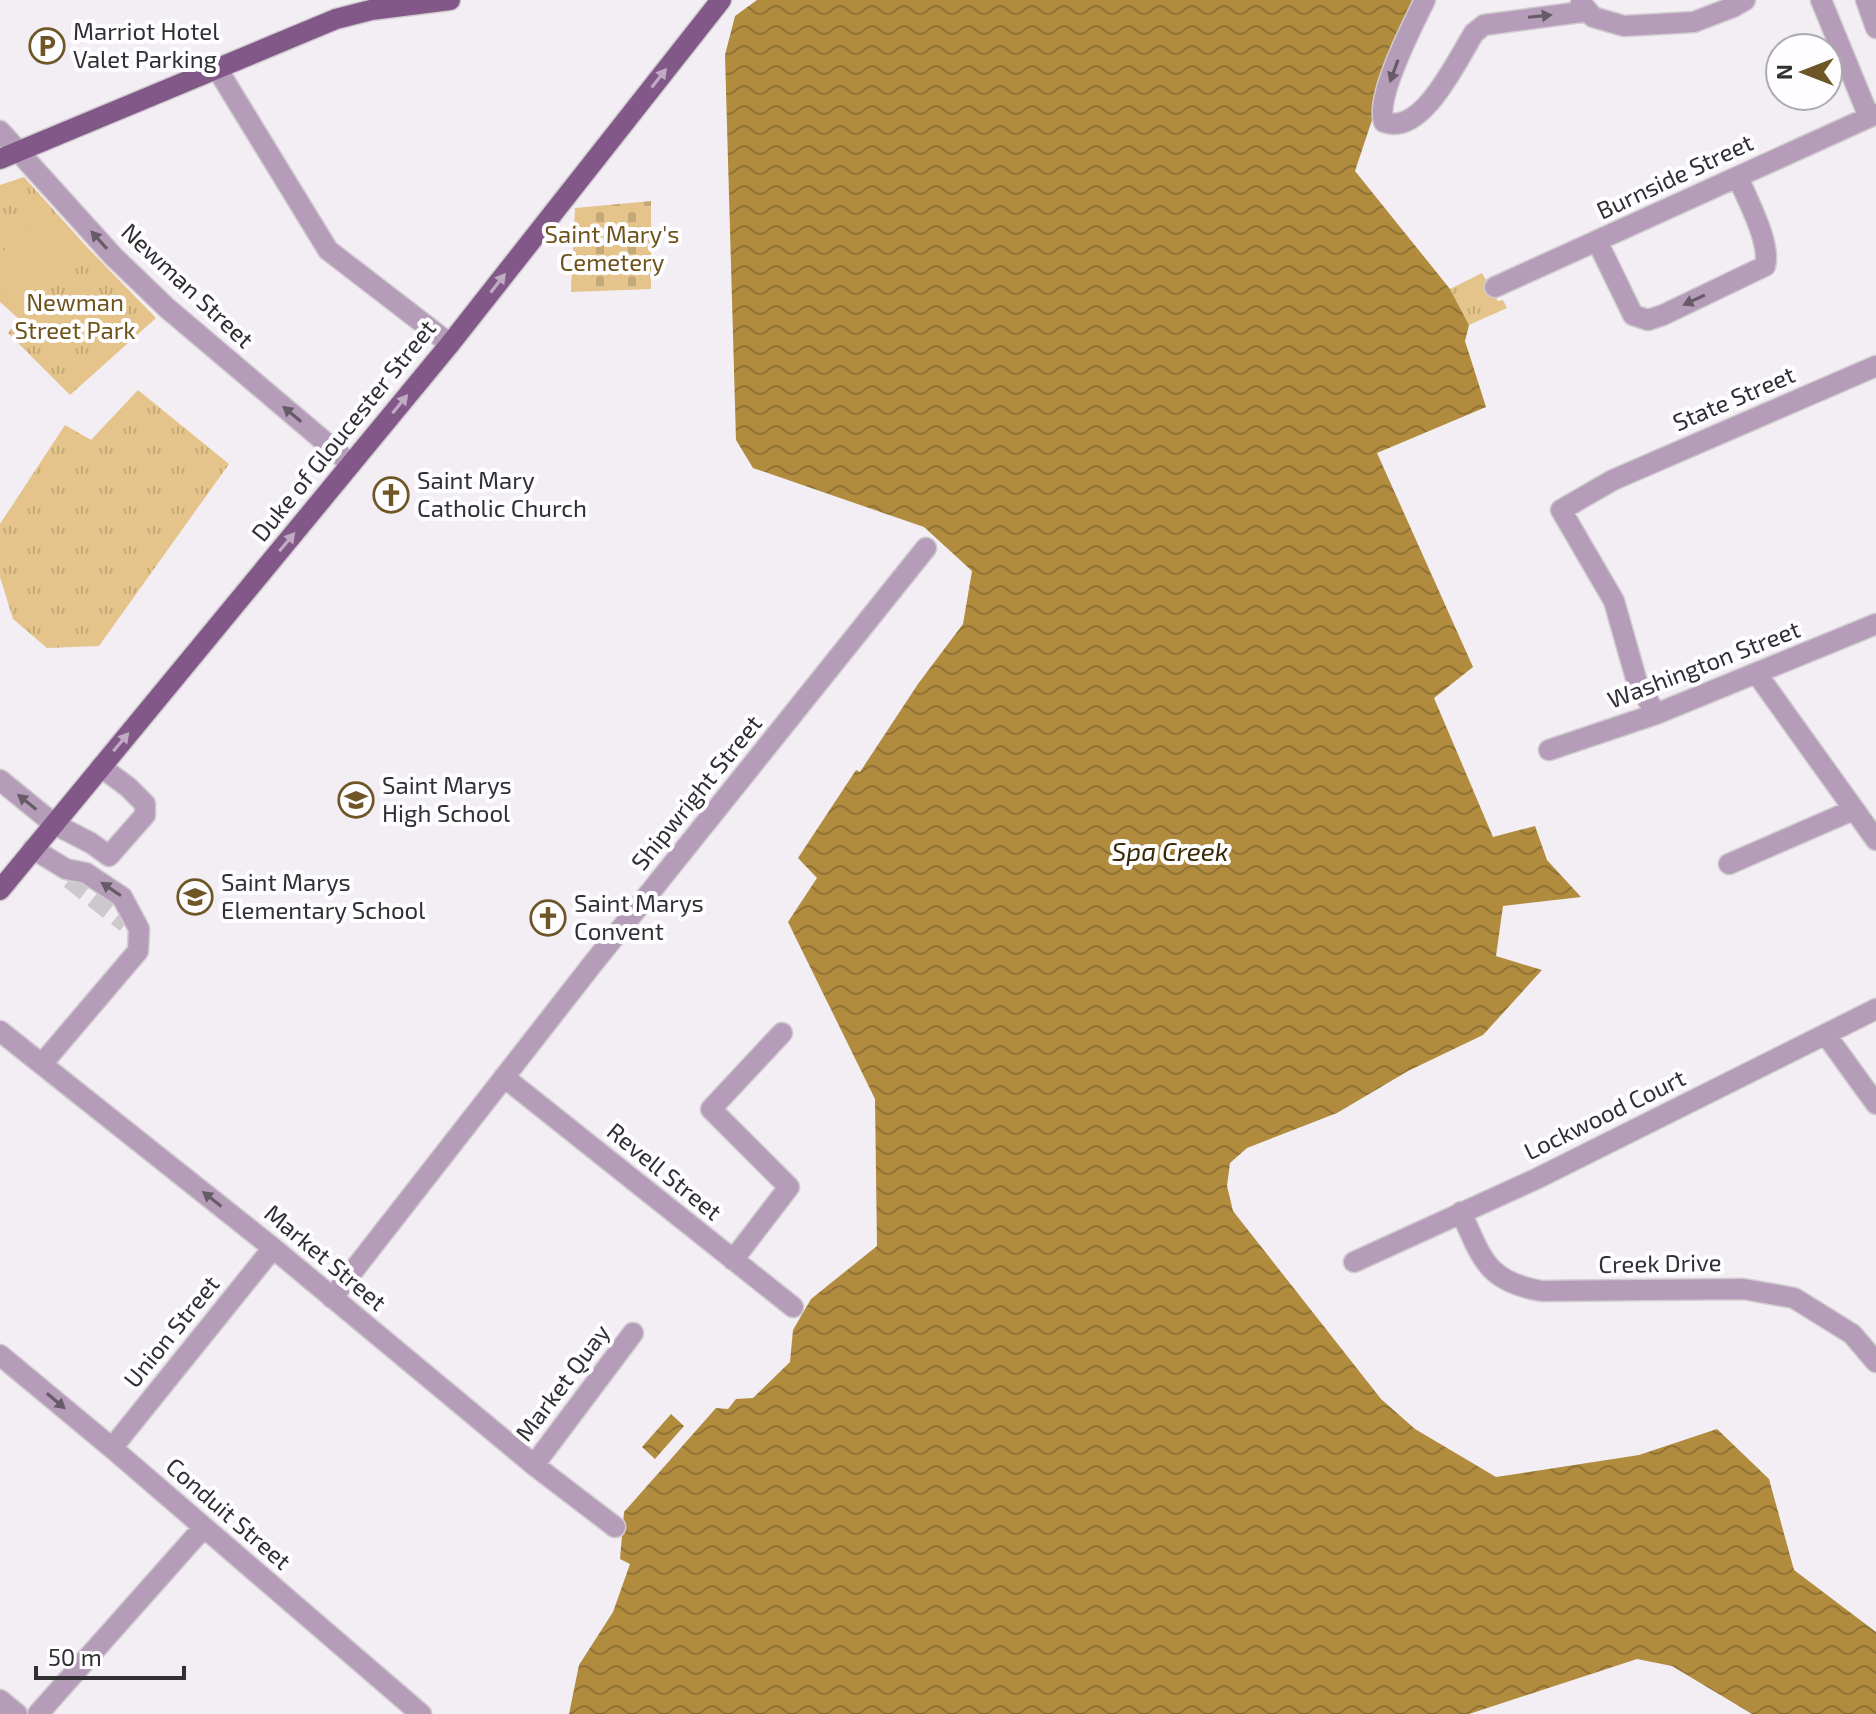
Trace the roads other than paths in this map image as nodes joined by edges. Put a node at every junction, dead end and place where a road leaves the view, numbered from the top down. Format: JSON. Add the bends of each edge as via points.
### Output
{"nodes":[{"id":1,"x":721,"y":0,"type":"edge"},
{"id":2,"x":1425,"y":0,"type":"edge"},
{"id":3,"x":1745,"y":0,"type":"edge"},
{"id":4,"x":1821,"y":0,"type":"edge"},
{"id":5,"x":1866,"y":0,"type":"edge"},
{"id":6,"x":426,"y":1,"type":"edge"},
{"id":7,"x":1583,"y":6,"type":"edge"},
{"id":8,"x":1876,"y":28,"type":"edge"},
{"id":9,"x":216,"y":67,"type":"junction"},
{"id":10,"x":1872,"y":116,"type":"edge"},
{"id":11,"x":0,"y":131,"type":"edge"},
{"id":12,"x":20,"y":152,"type":"junction"},
{"id":13,"x":0,"y":159,"type":"edge"},
{"id":14,"x":1738,"y":177,"type":"junction"},
{"id":15,"x":1597,"y":241,"type":"junction"},
{"id":16,"x":1495,"y":287,"type":"dead end"},
{"id":17,"x":450,"y":344,"type":"junction"},
{"id":18,"x":1876,"y":366,"type":"edge"},
{"id":19,"x":351,"y":464,"type":"junction"},
{"id":20,"x":926,"y":548,"type":"dead end"},
{"id":21,"x":1876,"y":624,"type":"edge"},
{"id":22,"x":1757,"y":674,"type":"junction"},
{"id":23,"x":1656,"y":714,"type":"junction"},
{"id":24,"x":1549,"y":750,"type":"dead end"},
{"id":25,"x":101,"y":767,"type":"junction"},
{"id":26,"x":0,"y":780,"type":"edge"},
{"id":27,"x":1853,"y":810,"type":"junction"},
{"id":28,"x":54,"y":824,"type":"junction"},
{"id":29,"x":1876,"y":840,"type":"edge"},
{"id":30,"x":33,"y":849,"type":"junction"},
{"id":31,"x":1729,"y":864,"type":"dead end"},
{"id":32,"x":0,"y":890,"type":"edge"},
{"id":33,"x":1876,"y":1009,"type":"edge"},
{"id":34,"x":0,"y":1031,"type":"edge"},
{"id":35,"x":782,"y":1033,"type":"dead end"},
{"id":36,"x":1826,"y":1035,"type":"junction"},
{"id":37,"x":42,"y":1064,"type":"junction"},
{"id":38,"x":504,"y":1077,"type":"junction"},
{"id":39,"x":1876,"y":1104,"type":"edge"},
{"id":40,"x":1461,"y":1212,"type":"junction"},
{"id":41,"x":273,"y":1248,"type":"junction"},
{"id":42,"x":733,"y":1260,"type":"junction"},
{"id":43,"x":1354,"y":1262,"type":"dead end"},
{"id":44,"x":332,"y":1298,"type":"junction"},
{"id":45,"x":793,"y":1307,"type":"dead end"},
{"id":46,"x":633,"y":1333,"type":"dead end"},
{"id":47,"x":0,"y":1355,"type":"edge"},
{"id":48,"x":1876,"y":1362,"type":"edge"},
{"id":49,"x":112,"y":1448,"type":"junction"},
{"id":50,"x":534,"y":1465,"type":"junction"},
{"id":51,"x":615,"y":1527,"type":"dead end"},
{"id":52,"x":203,"y":1528,"type":"junction"},
{"id":53,"x":0,"y":1700,"type":"edge"},
{"id":54,"x":17,"y":1714,"type":"edge"},
{"id":55,"x":38,"y":1714,"type":"edge"},
{"id":56,"x":421,"y":1714,"type":"edge"}],
"edges":[{"from":17,"to":1,"type":"main road","name":"Duke of Gloucester Street","one_way":true},
{"from":2,"to":7,"type":"street","one_way":true,"via":[[1383,102],[1381,115],[1392,125],[1424,110],[1484,25]]},
{"from":3,"to":7,"type":"street","via":[[1694,22],[1624,26],[1593,17]]},
{"from":4,"to":10,"type":"street"},
{"from":5,"to":8,"type":"street"},
{"from":6,"to":9,"type":"main road","via":[[336,19]]},
{"from":9,"to":12,"type":"main road"},
{"from":9,"to":17,"type":"street","via":[[328,250]]},
{"from":10,"to":14,"type":"street","name":"Burnside Street"},
{"from":11,"to":12,"type":"street","name":"Newman Street"},
{"from":12,"to":13,"type":"main road"},
{"from":19,"to":12,"type":"street","name":"Newman Street","one_way":true,"via":[[167,308]]},
{"from":14,"to":15,"type":"street","name":"Burnside Street"},
{"from":14,"to":15,"type":"street","one_way":true,"via":[[1763,240],[1765,266],[1648,320],[1633,315]]},
{"from":15,"to":16,"type":"street","name":"Burnside Street"},
{"from":19,"to":17,"type":"main road","name":"Duke of Gloucester Street","one_way":true},
{"from":18,"to":23,"type":"street","name":"State Street","via":[[1613,480],[1561,510],[1614,601],[1637,682]]},
{"from":25,"to":19,"type":"main road","name":"Duke of Gloucester Street","one_way":true},
{"from":20,"to":38,"type":"street","name":"Shipwright Street"},
{"from":21,"to":22,"type":"street","name":"Washington Street"},
{"from":22,"to":23,"type":"street","name":"Washington Street"},
{"from":22,"to":27,"type":"street"},
{"from":23,"to":24,"type":"street","name":"Washington Street"},
{"from":25,"to":28,"type":"main road","name":"Duke of Gloucester Street"},
{"from":25,"to":28,"type":"street","via":[[145,804],[145,815],[109,856]]},
{"from":28,"to":26,"type":"street","one_way":true},
{"from":27,"to":29,"type":"street"},
{"from":27,"to":31,"type":"street"},
{"from":28,"to":30,"type":"main road","name":"Duke of Gloucester Street"},
{"from":30,"to":32,"type":"main road","name":"Duke of Gloucester Street"},
{"from":37,"to":30,"type":"street","one_way":true,"via":[[138,951],[122,897],[86,873],[68,874]]},
{"from":33,"to":36,"type":"street","name":"Lockwood Court"},
{"from":34,"to":37,"type":"street","name":"Market Street"},
{"from":35,"to":42,"type":"street","via":[[711,1109],[789,1187]]},
{"from":36,"to":39,"type":"street"},
{"from":36,"to":40,"type":"street","name":"Lockwood Court"},
{"from":41,"to":37,"type":"street","name":"Market Street","one_way":true},
{"from":38,"to":42,"type":"street","name":"Revell Street"},
{"from":38,"to":44,"type":"street","name":"Shipwright Street"},
{"from":40,"to":43,"type":"street","name":"Lockwood Court"},
{"from":40,"to":48,"type":"street","name":"Creek Drive","via":[[1488,1266],[1521,1288],[1743,1289],[1794,1298],[1852,1334]]},
{"from":41,"to":44,"type":"street","name":"Market Street"},
{"from":41,"to":49,"type":"street","name":"Union Street"},
{"from":42,"to":45,"type":"street","name":"Revell Street"},
{"from":44,"to":50,"type":"street","name":"Market Street"},
{"from":46,"to":50,"type":"street","name":"Market Quay"},
{"from":47,"to":49,"type":"street","name":"Conduit Street","one_way":true},
{"from":49,"to":52,"type":"street","name":"Conduit Street"},
{"from":50,"to":51,"type":"street","name":"Market Street"},
{"from":52,"to":55,"type":"street"},
{"from":52,"to":56,"type":"street","name":"Conduit Street"},
{"from":53,"to":54,"type":"street"}]}
